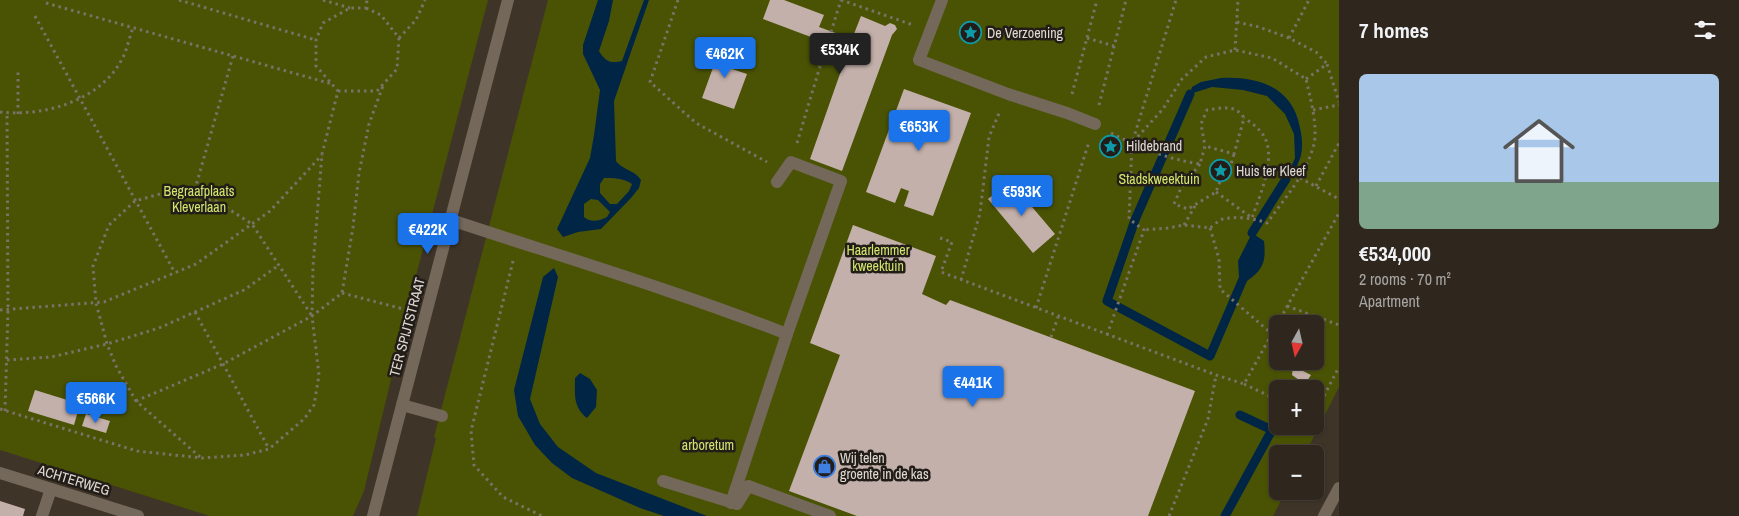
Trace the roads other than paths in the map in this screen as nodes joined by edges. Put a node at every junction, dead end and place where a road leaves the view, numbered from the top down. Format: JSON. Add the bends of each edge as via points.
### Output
{"nodes":[{"id":1,"x":508,"y":0,"type":"edge"},
{"id":2,"x":942,"y":0,"type":"edge"},
{"id":3,"x":1094,"y":124,"type":"road end"},
{"id":4,"x":784,"y":172,"type":"road end"},
{"id":5,"x":451,"y":220,"type":"junction"},
{"id":6,"x":787,"y":334,"type":"junction"},
{"id":7,"x":402,"y":405,"type":"junction"},
{"id":8,"x":442,"y":416,"type":"dead end"},
{"id":9,"x":0,"y":473,"type":"edge"},
{"id":10,"x":663,"y":481,"type":"dead end"},
{"id":11,"x":1339,"y":488,"type":"edge"},
{"id":12,"x":51,"y":489,"type":"junction"},
{"id":13,"x":732,"y":503,"type":"junction"},
{"id":14,"x":42,"y":516,"type":"edge"},
{"id":15,"x":138,"y":516,"type":"edge"},
{"id":16,"x":373,"y":516,"type":"edge"},
{"id":17,"x":830,"y":516,"type":"edge"},
{"id":18,"x":1324,"y":516,"type":"edge"}],
"edges":[{"from":1,"to":5,"type":"street","name":"TER SPIJTSTRAAT"},
{"from":2,"to":3,"type":"street","via":[[919,60]]},
{"from":4,"to":6,"type":"street","via":[[841,181]]},
{"from":5,"to":6,"type":"street","via":[[727,310]]},
{"from":5,"to":7,"type":"street","name":"TER SPIJTSTRAAT"},
{"from":6,"to":13,"type":"street"},
{"from":7,"to":8,"type":"street"},
{"from":7,"to":16,"type":"street","name":"TER SPIJTSTRAAT"},
{"from":9,"to":12,"type":"street","name":"ACHTERWEG"},
{"from":10,"to":13,"type":"street"},
{"from":11,"to":18,"type":"street"},
{"from":12,"to":14,"type":"street"},
{"from":12,"to":15,"type":"street","name":"ACHTERWEG"},
{"from":13,"to":17,"type":"street","via":[[737,504],[748,486]]}]}
